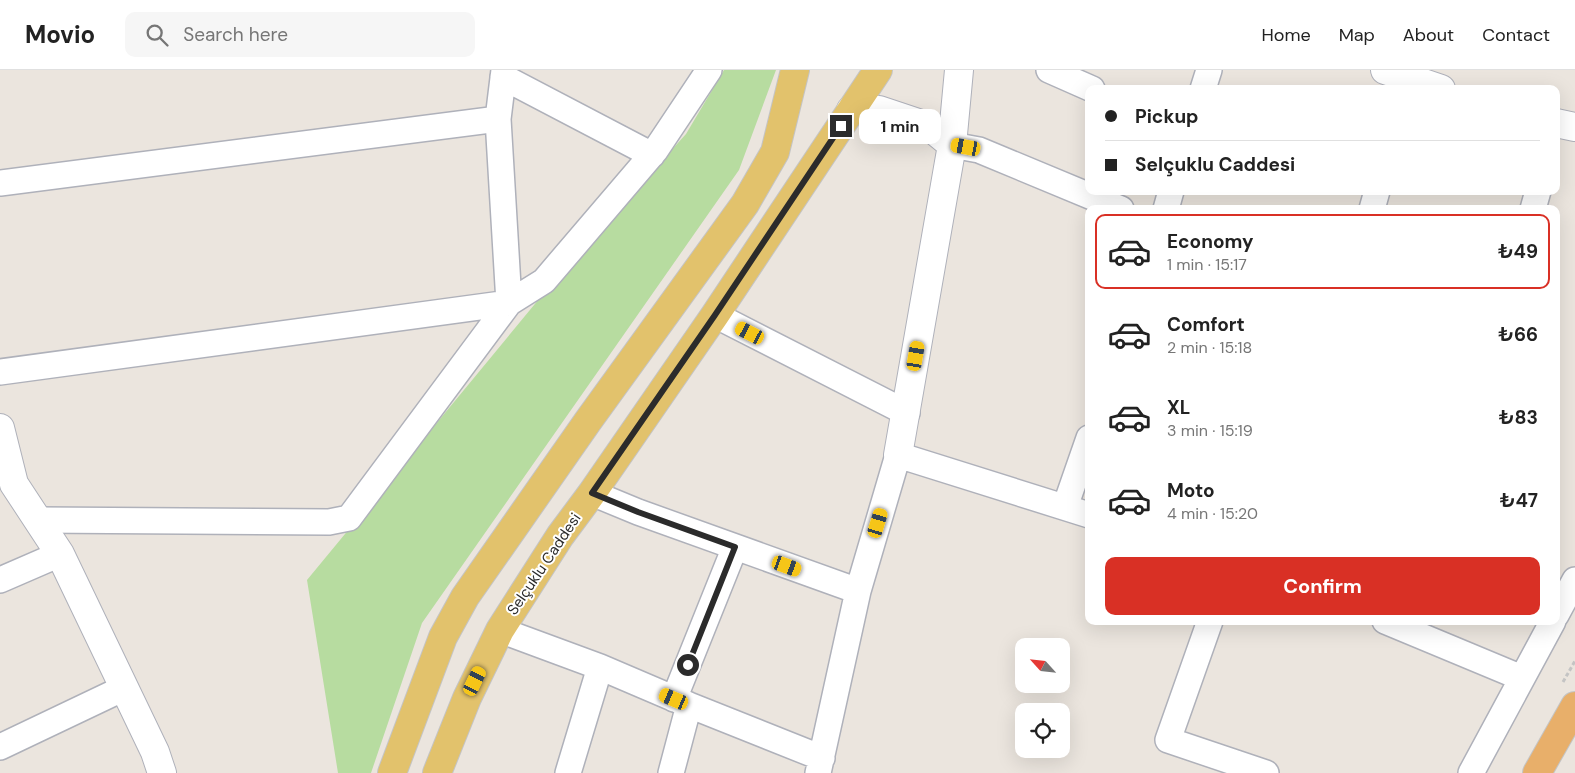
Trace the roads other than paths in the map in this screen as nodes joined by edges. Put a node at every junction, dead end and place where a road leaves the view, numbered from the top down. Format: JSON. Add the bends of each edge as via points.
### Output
{"nodes":[{"id":1,"x":709,"y":70,"type":"edge"},
{"id":2,"x":795,"y":70,"type":"edge"},
{"id":3,"x":878,"y":70,"type":"edge"},
{"id":4,"x":959,"y":70,"type":"edge"},
{"id":5,"x":1049,"y":70,"type":"edge"},
{"id":6,"x":1209,"y":70,"type":"edge"},
{"id":7,"x":504,"y":74,"type":"edge"},
{"id":8,"x":1400,"y":79,"type":"edge"},
{"id":9,"x":1204,"y":85,"type":"edge"},
{"id":10,"x":1425,"y":85,"type":"edge"},
{"id":11,"x":1085,"y":86,"type":"edge"},
{"id":12,"x":851,"y":110,"type":"junction"},
{"id":13,"x":498,"y":119,"type":"junction"},
{"id":14,"x":952,"y":145,"type":"junction"},
{"id":15,"x":652,"y":155,"type":"junction"},
{"id":16,"x":0,"y":183,"type":"edge"},
{"id":17,"x":1085,"y":194,"type":"edge"},
{"id":18,"x":1087,"y":195,"type":"edge"},
{"id":19,"x":1111,"y":205,"type":"edge"},
{"id":20,"x":509,"y":303,"type":"junction"},
{"id":21,"x":715,"y":315,"type":"junction"},
{"id":22,"x":0,"y":372,"type":"edge"},
{"id":23,"x":906,"y":413,"type":"junction"},
{"id":24,"x":0,"y":428,"type":"edge"},
{"id":25,"x":1085,"y":450,"type":"edge"},
{"id":26,"x":898,"y":455,"type":"junction"},
{"id":27,"x":592,"y":493,"type":"junction"},
{"id":28,"x":1065,"y":507,"type":"junction"},
{"id":29,"x":1085,"y":514,"type":"edge"},
{"id":30,"x":38,"y":520,"type":"junction"},
{"id":31,"x":735,"y":547,"type":"junction"},
{"id":32,"x":60,"y":554,"type":"junction"},
{"id":33,"x":0,"y":580,"type":"edge"},
{"id":34,"x":1575,"y":580,"type":"edge"},
{"id":35,"x":858,"y":591,"type":"junction"},
{"id":36,"x":1560,"y":608,"type":"edge"},
{"id":37,"x":1209,"y":625,"type":"edge"},
{"id":38,"x":1403,"y":625,"type":"edge"},
{"id":39,"x":1551,"y":625,"type":"edge"},
{"id":40,"x":500,"y":630,"type":"junction"},
{"id":41,"x":600,"y":667,"type":"junction"},
{"id":42,"x":1522,"y":678,"type":"junction"},
{"id":43,"x":124,"y":688,"type":"junction"},
{"id":44,"x":682,"y":702,"type":"junction"},
{"id":45,"x":1575,"y":706,"type":"edge"},
{"id":46,"x":0,"y":747,"type":"edge"},
{"id":47,"x":820,"y":766,"type":"edge"},
{"id":48,"x":162,"y":773,"type":"edge"},
{"id":49,"x":392,"y":773,"type":"edge"},
{"id":50,"x":437,"y":773,"type":"edge"},
{"id":51,"x":568,"y":773,"type":"edge"},
{"id":52,"x":671,"y":773,"type":"edge"},
{"id":53,"x":1266,"y":773,"type":"edge"},
{"id":54,"x":1470,"y":773,"type":"edge"},
{"id":55,"x":1537,"y":773,"type":"edge"}],
"edges":[{"from":1,"to":15,"type":"street"},
{"from":2,"to":49,"type":"main road","via":[[775,152],[745,204],[465,597],[443,638]]},
{"from":3,"to":12,"type":"main road","name":"Selçuklu Caddesi"},
{"from":4,"to":14,"type":"street"},
{"from":5,"to":11,"type":"street"},
{"from":6,"to":9,"type":"street"},
{"from":7,"to":13,"type":"street"},
{"from":7,"to":15,"type":"street"},
{"from":8,"to":10,"type":"street"},
{"from":12,"to":14,"type":"street","via":[[879,110],[930,127]]},
{"from":12,"to":21,"type":"main road","name":"Selçuklu Caddesi"},
{"from":13,"to":16,"type":"street"},
{"from":13,"to":20,"type":"street"},
{"from":14,"to":17,"type":"street","via":[[979,150]]},
{"from":14,"to":23,"type":"street"},
{"from":15,"to":20,"type":"street","via":[[544,281]]},
{"from":18,"to":19,"type":"street"},
{"from":20,"to":22,"type":"street"},
{"from":20,"to":30,"type":"street","via":[[349,518],[329,522]]},
{"from":21,"to":23,"type":"street"},
{"from":21,"to":27,"type":"main road","name":"Selçuklu Caddesi"},
{"from":23,"to":26,"type":"street"},
{"from":24,"to":30,"type":"street","via":[[14,484]]},
{"from":25,"to":28,"type":"street"},
{"from":26,"to":28,"type":"street"},
{"from":26,"to":35,"type":"street"},
{"from":27,"to":31,"type":"street"},
{"from":27,"to":40,"type":"main road","name":"Selçuklu Caddesi","via":[[560,536]]},
{"from":28,"to":29,"type":"street"},
{"from":30,"to":32,"type":"street"},
{"from":31,"to":35,"type":"street"},
{"from":31,"to":44,"type":"street"},
{"from":32,"to":33,"type":"street"},
{"from":32,"to":43,"type":"street"},
{"from":34,"to":36,"type":"street"},
{"from":35,"to":47,"type":"street"},
{"from":37,"to":53,"type":"street","via":[[1168,740]]},
{"from":38,"to":42,"type":"street"},
{"from":39,"to":42,"type":"street"},
{"from":40,"to":41,"type":"street"},
{"from":40,"to":50,"type":"main road","name":"Selçuklu Caddesi","via":[[467,698]]},
{"from":41,"to":44,"type":"street"},
{"from":41,"to":51,"type":"street"},
{"from":42,"to":54,"type":"street"},
{"from":43,"to":46,"type":"street"},
{"from":43,"to":48,"type":"street"},
{"from":44,"to":47,"type":"street"},
{"from":44,"to":52,"type":"street"},
{"from":45,"to":55,"type":"highway"}]}
